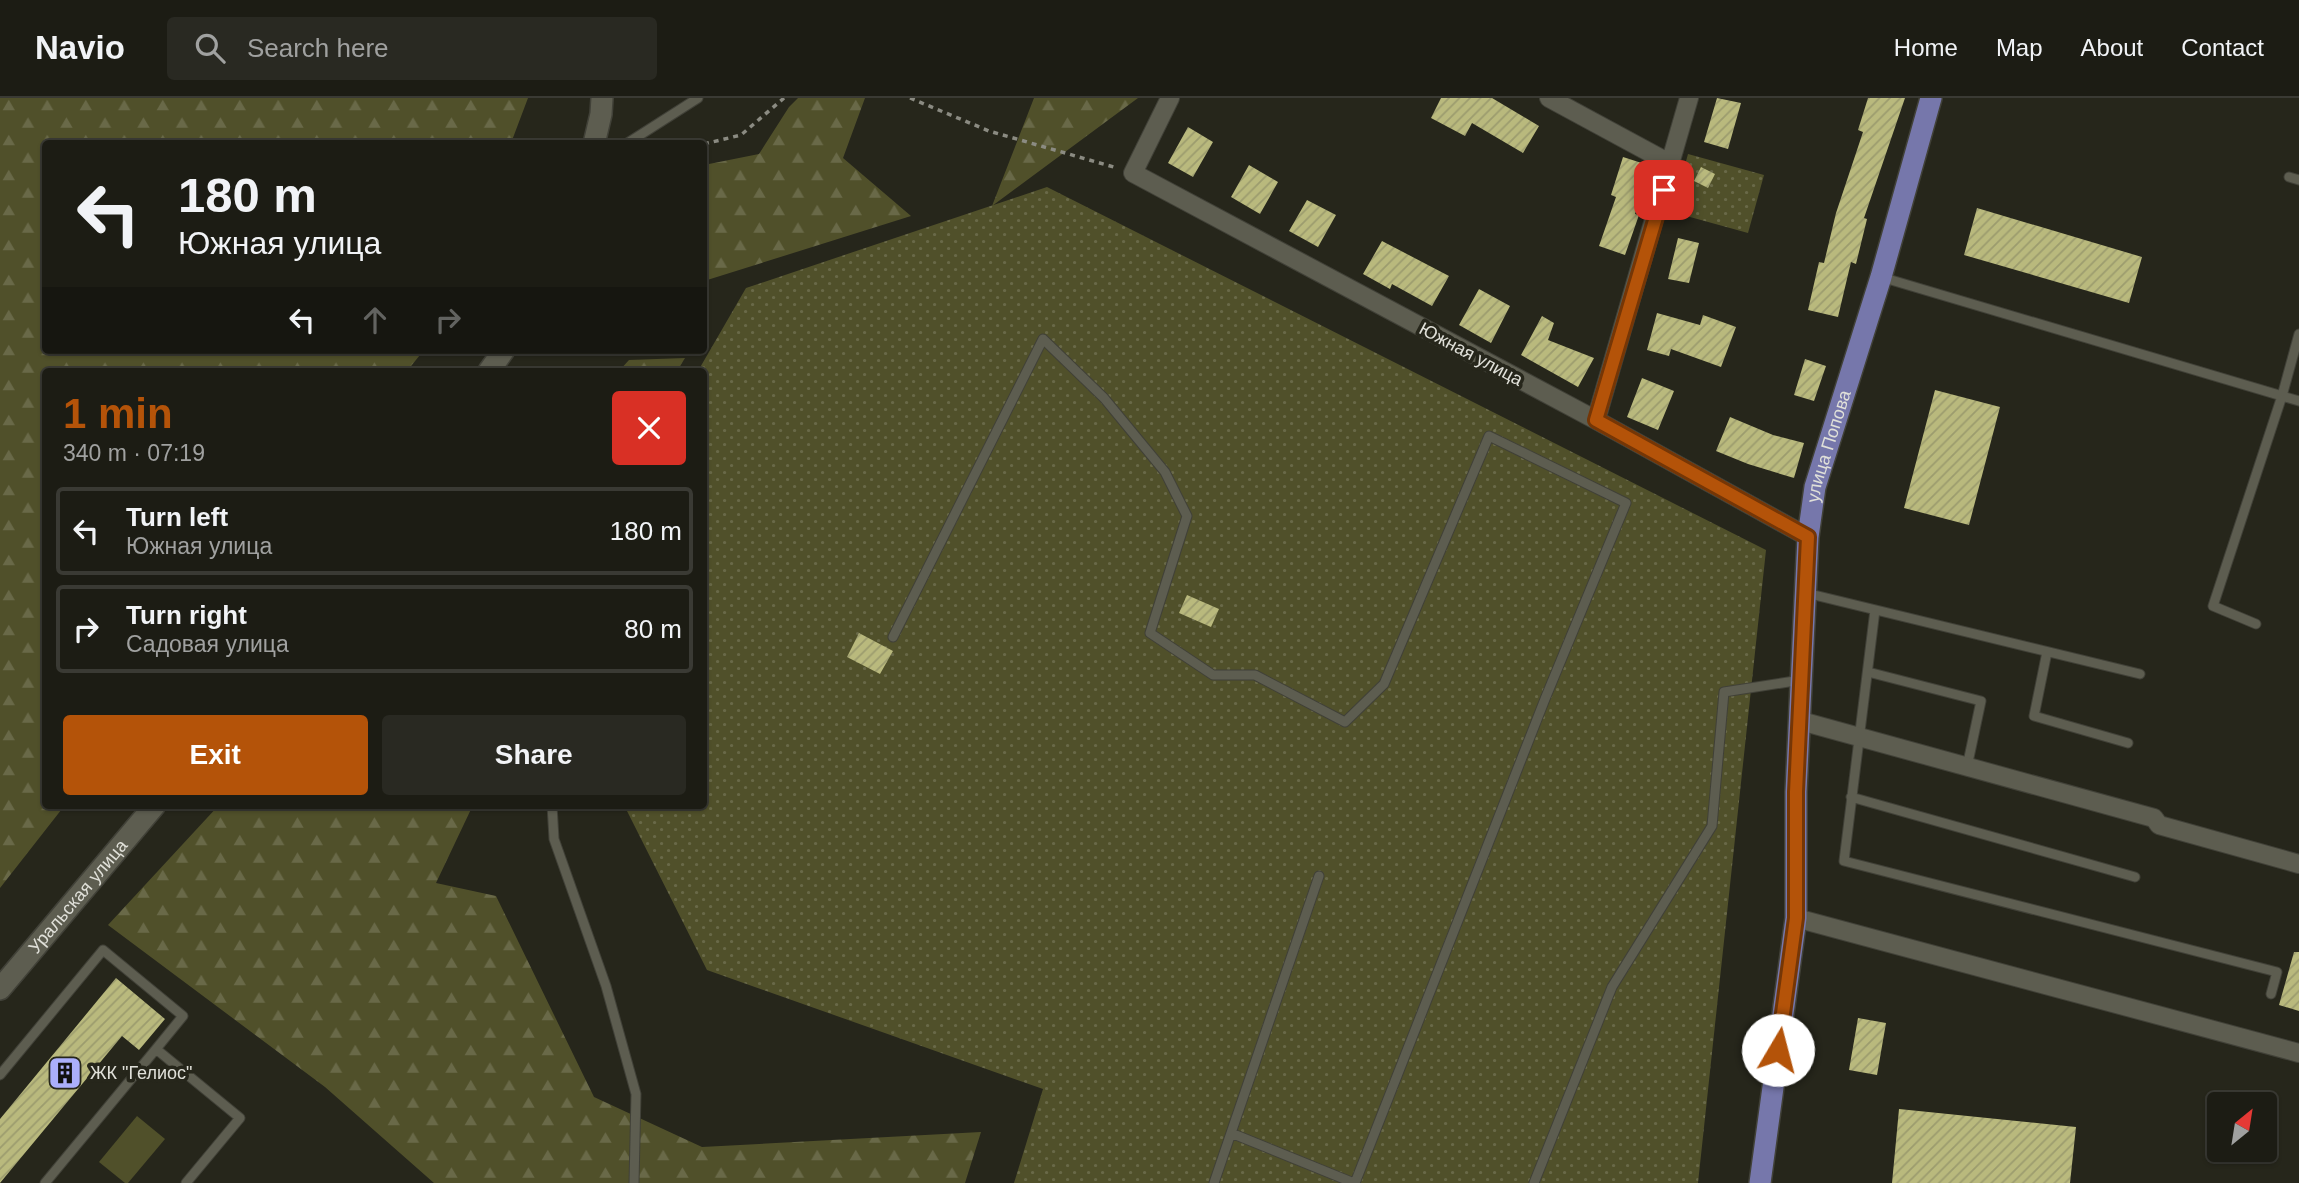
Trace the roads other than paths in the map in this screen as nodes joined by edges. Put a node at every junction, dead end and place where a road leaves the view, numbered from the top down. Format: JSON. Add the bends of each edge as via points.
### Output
{"nodes":[{"id":1,"x":602,"y":98,"type":"edge"},
{"id":2,"x":698,"y":98,"type":"edge"},
{"id":3,"x":1170,"y":98,"type":"edge"},
{"id":4,"x":1549,"y":98,"type":"edge"},
{"id":5,"x":1689,"y":98,"type":"edge"},
{"id":6,"x":1931,"y":98,"type":"edge"},
{"id":7,"x":595,"y":140,"type":"edge"},
{"id":8,"x":632,"y":140,"type":"edge"},
{"id":9,"x":1671,"y":164,"type":"junction"},
{"id":10,"x":1881,"y":277,"type":"junction"},
{"id":11,"x":2299,"y":334,"type":"edge"},
{"id":12,"x":2282,"y":396,"type":"junction"},
{"id":13,"x":2299,"y":401,"type":"edge"},
{"id":14,"x":1596,"y":420,"type":"junction"},
{"id":15,"x":1808,"y":537,"type":"junction"},
{"id":16,"x":1806,"y":593,"type":"junction"},
{"id":17,"x":1875,"y":610,"type":"junction"},
{"id":18,"x":2256,"y":624,"type":"dead end"},
{"id":19,"x":893,"y":637,"type":"dead end"},
{"id":20,"x":2047,"y":652,"type":"junction"},
{"id":21,"x":1868,"y":672,"type":"junction"},
{"id":22,"x":2140,"y":674,"type":"dead end"},
{"id":23,"x":1802,"y":680,"type":"junction"},
{"id":24,"x":1801,"y":721,"type":"junction"},
{"id":25,"x":1859,"y":737,"type":"junction"},
{"id":26,"x":2128,"y":743,"type":"dead end"},
{"id":27,"x":1967,"y":767,"type":"junction"},
{"id":28,"x":1851,"y":797,"type":"junction"},
{"id":29,"x":152,"y":809,"type":"edge"},
{"id":30,"x":552,"y":809,"type":"edge"},
{"id":31,"x":2299,"y":864,"type":"edge"},
{"id":32,"x":1319,"y":876,"type":"dead end"},
{"id":33,"x":2135,"y":877,"type":"dead end"},
{"id":34,"x":1796,"y":918,"type":"junction"},
{"id":35,"x":0,"y":989,"type":"edge"},
{"id":36,"x":2271,"y":994,"type":"dead end"},
{"id":37,"x":156,"y":1049,"type":"junction"},
{"id":38,"x":2299,"y":1053,"type":"edge"},
{"id":39,"x":0,"y":1075,"type":"edge"},
{"id":40,"x":1231,"y":1133,"type":"junction"},
{"id":41,"x":45,"y":1183,"type":"edge"},
{"id":42,"x":186,"y":1183,"type":"edge"},
{"id":43,"x":634,"y":1183,"type":"edge"},
{"id":44,"x":1214,"y":1183,"type":"edge"},
{"id":45,"x":1354,"y":1183,"type":"edge"},
{"id":46,"x":1534,"y":1183,"type":"edge"},
{"id":47,"x":1760,"y":1183,"type":"edge"}],
"edges":[{"from":1,"to":7,"type":"street"},
{"from":2,"to":8,"type":"lane"},
{"from":3,"to":14,"type":"street","name":"Южная улица","via":[[1133,173]]},
{"from":4,"to":9,"type":"street"},
{"from":5,"to":9,"type":"street"},
{"from":6,"to":10,"type":"main road","name":"улица Попова"},
{"from":9,"to":14,"type":"street"},
{"from":10,"to":12,"type":"lane"},
{"from":10,"to":15,"type":"main road","name":"улица Попова","via":[[1815,487]]},
{"from":11,"to":12,"type":"lane"},
{"from":12,"to":13,"type":"lane"},
{"from":12,"to":18,"type":"lane","via":[[2213,606]]},
{"from":14,"to":15,"type":"street","name":"Южная улица"},
{"from":15,"to":16,"type":"main road","name":"улица Попова"},
{"from":16,"to":17,"type":"lane"},
{"from":16,"to":23,"type":"main road","name":"улица Попова"},
{"from":17,"to":20,"type":"lane"},
{"from":17,"to":21,"type":"lane"},
{"from":19,"to":45,"type":"lane","via":[[1043,339],[1104,398],[1165,472],[1187,516],[1150,633],[1213,675],[1255,675],[1345,722],[1384,684],[1489,436],[1626,503]]},
{"from":20,"to":22,"type":"lane"},
{"from":20,"to":26,"type":"lane","via":[[2034,716]]},
{"from":21,"to":25,"type":"lane"},
{"from":21,"to":27,"type":"lane","via":[[1981,701]]},
{"from":23,"to":24,"type":"main road","name":"улица Попова"},
{"from":23,"to":46,"type":"lane","via":[[1724,692],[1712,826],[1612,987]]},
{"from":24,"to":25,"type":"street"},
{"from":24,"to":34,"type":"main road","name":"улица Попова"},
{"from":25,"to":27,"type":"street"},
{"from":25,"to":28,"type":"lane"},
{"from":27,"to":31,"type":"street"},
{"from":28,"to":33,"type":"lane"},
{"from":28,"to":36,"type":"lane","via":[[1844,861],[2277,972]]},
{"from":29,"to":35,"type":"street","name":"Уральская улица"},
{"from":30,"to":43,"type":"lane","via":[[554,839],[606,986],[636,1094]]},
{"from":32,"to":40,"type":"lane"},
{"from":34,"to":38,"type":"street"},
{"from":34,"to":47,"type":"main road","name":"улица Попова"},
{"from":37,"to":39,"type":"lane","via":[[183,1016],[103,950]]},
{"from":37,"to":41,"type":"lane"},
{"from":37,"to":42,"type":"lane","via":[[240,1118]]},
{"from":40,"to":44,"type":"lane"},
{"from":40,"to":45,"type":"lane"}]}
